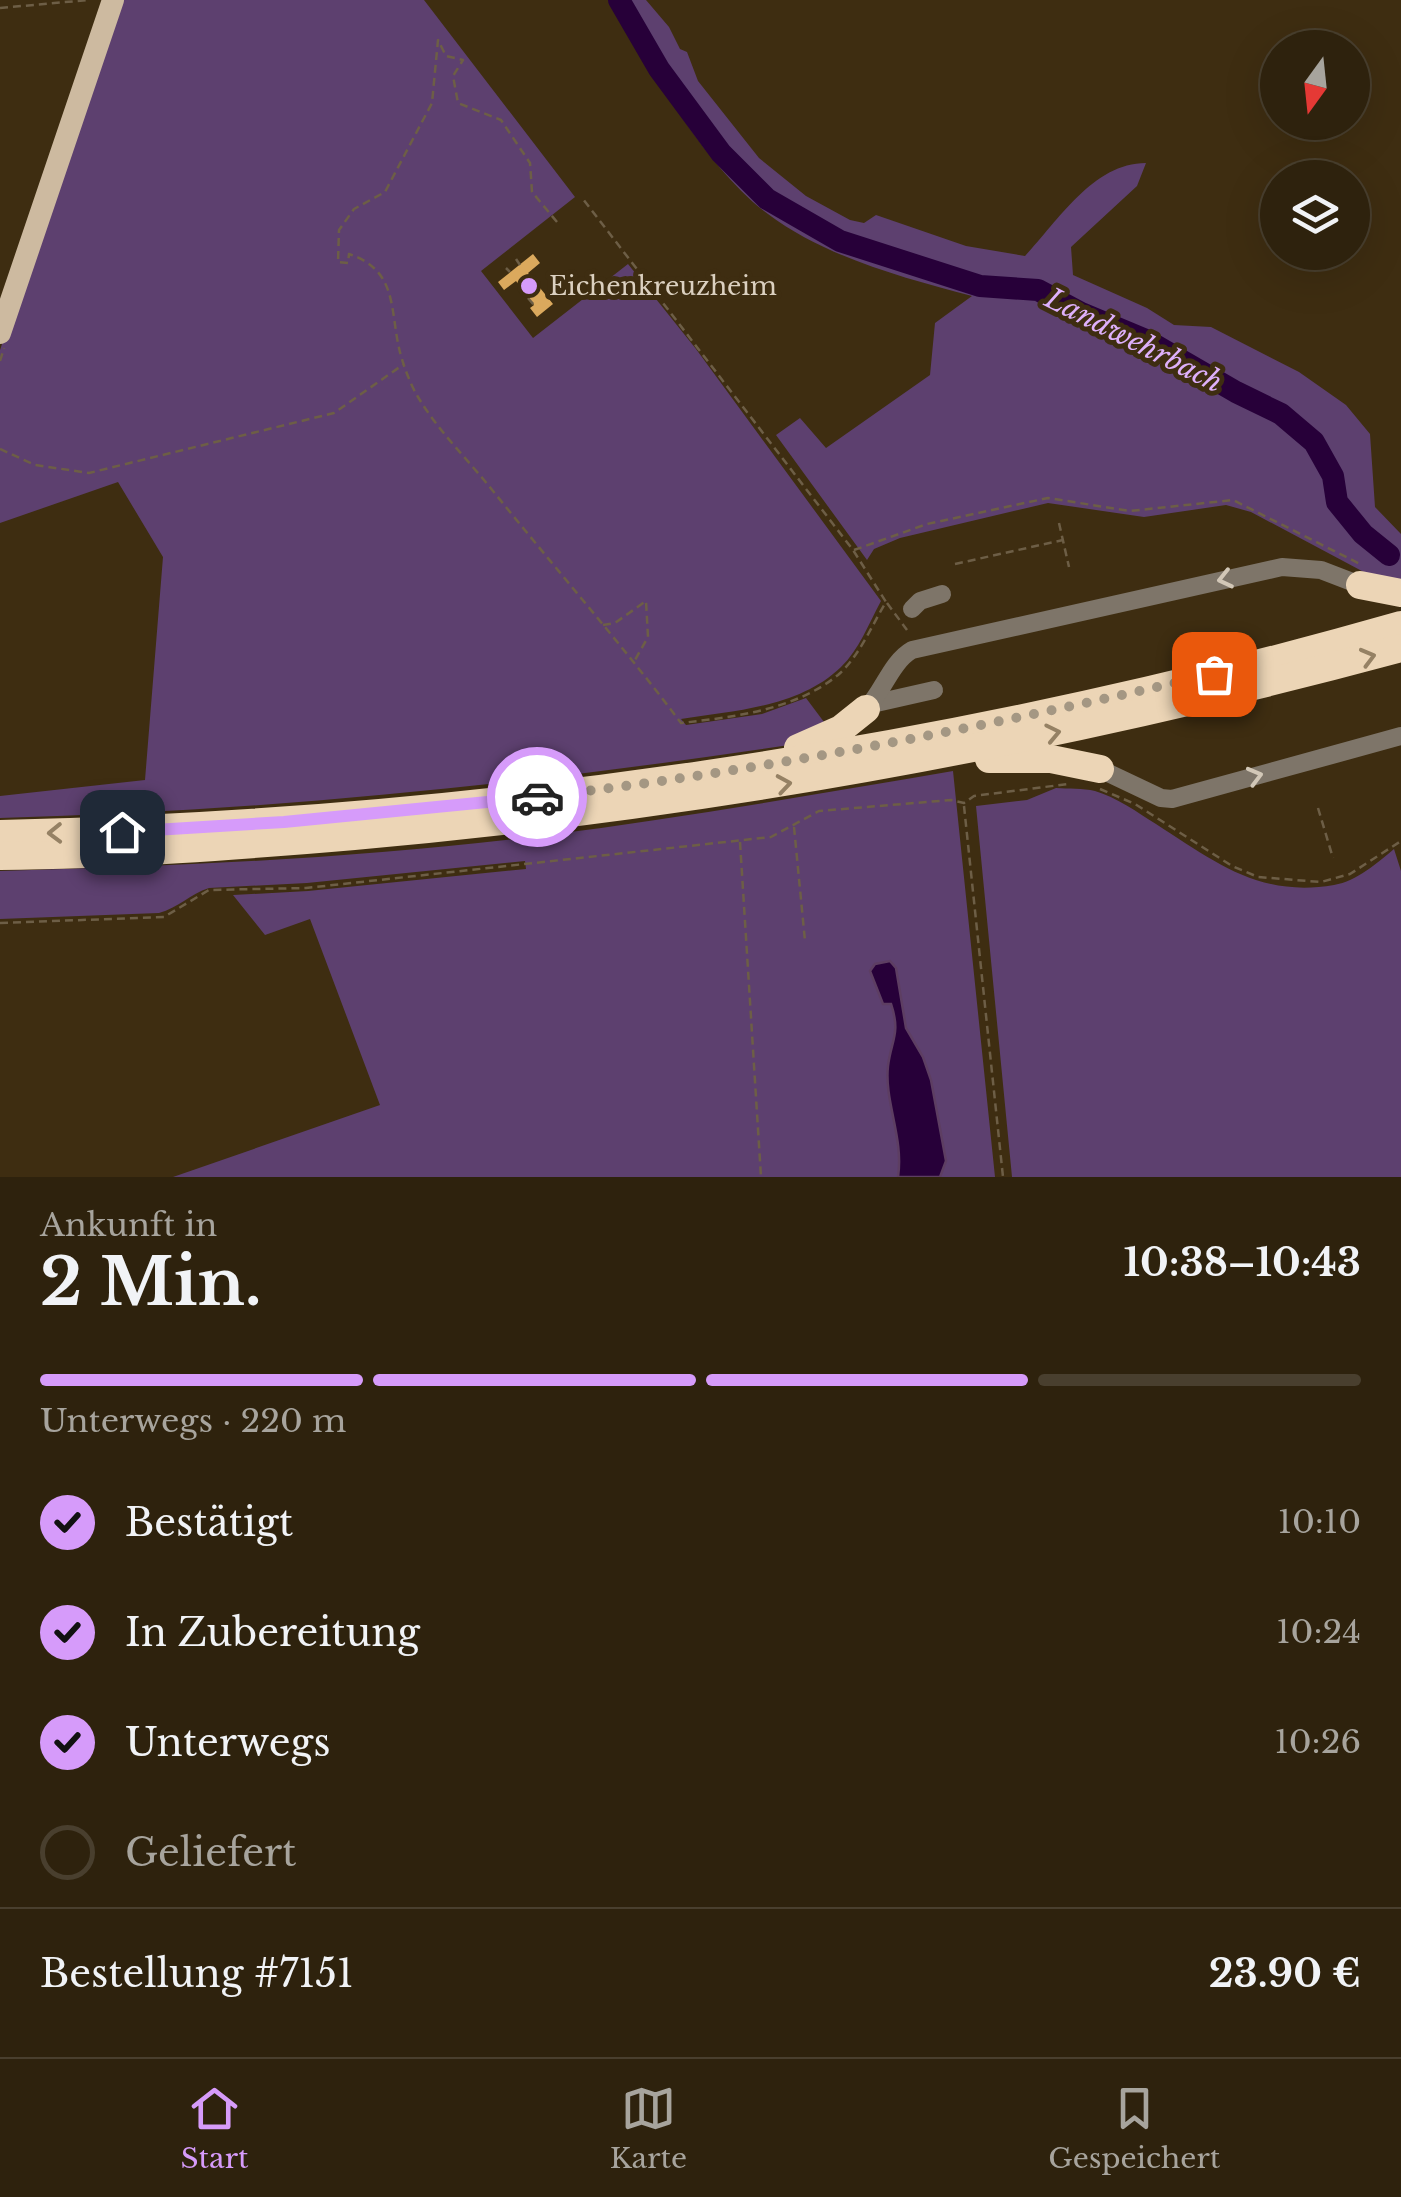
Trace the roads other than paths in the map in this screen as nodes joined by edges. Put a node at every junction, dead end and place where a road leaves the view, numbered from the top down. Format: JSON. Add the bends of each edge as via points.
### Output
{"nodes":[{"id":1,"x":112,"y":0,"type":"edge"},
{"id":2,"x":0,"y":333,"type":"edge"},
{"id":3,"x":1366,"y":578,"type":"joint"},
{"id":4,"x":1401,"y":593,"type":"edge"},
{"id":5,"x":942,"y":594,"type":"dead end"},
{"id":6,"x":912,"y":609,"type":"dead end"},
{"id":7,"x":1401,"y":625,"type":"edge"},
{"id":8,"x":1401,"y":648,"type":"edge"},
{"id":9,"x":934,"y":690,"type":"dead end"},
{"id":10,"x":869,"y":706,"type":"junction"},
{"id":11,"x":1401,"y":736,"type":"edge"},
{"id":12,"x":923,"y":759,"type":"junction"},
{"id":13,"x":710,"y":774,"type":"junction"},
{"id":14,"x":1090,"y":780,"type":"joint"},
{"id":15,"x":0,"y":834,"type":"edge"},
{"id":16,"x":0,"y":856,"type":"edge"}],
"edges":[{"from":1,"to":2,"type":"main road"},
{"from":3,"to":4,"type":"highway"},
{"from":3,"to":10,"type":"lane","one_way":true,"via":[[1282,567],[912,650]]},
{"from":5,"to":6,"type":"lane"},
{"from":7,"to":13,"type":"highway","via":[[1002,722]]},
{"from":12,"to":8,"type":"highway","one_way":true,"via":[[1191,703]]},
{"from":9,"to":10,"type":"lane"},
{"from":10,"to":13,"type":"highway","via":[[813,744]]},
{"from":14,"to":11,"type":"lane","one_way":true,"via":[[1172,799]]},
{"from":12,"to":14,"type":"highway","via":[[1051,760]]},
{"from":16,"to":12,"type":"highway","one_way":true,"via":[[285,842],[560,816]]},
{"from":13,"to":15,"type":"highway","one_way":true,"via":[[343,817]]}]}
